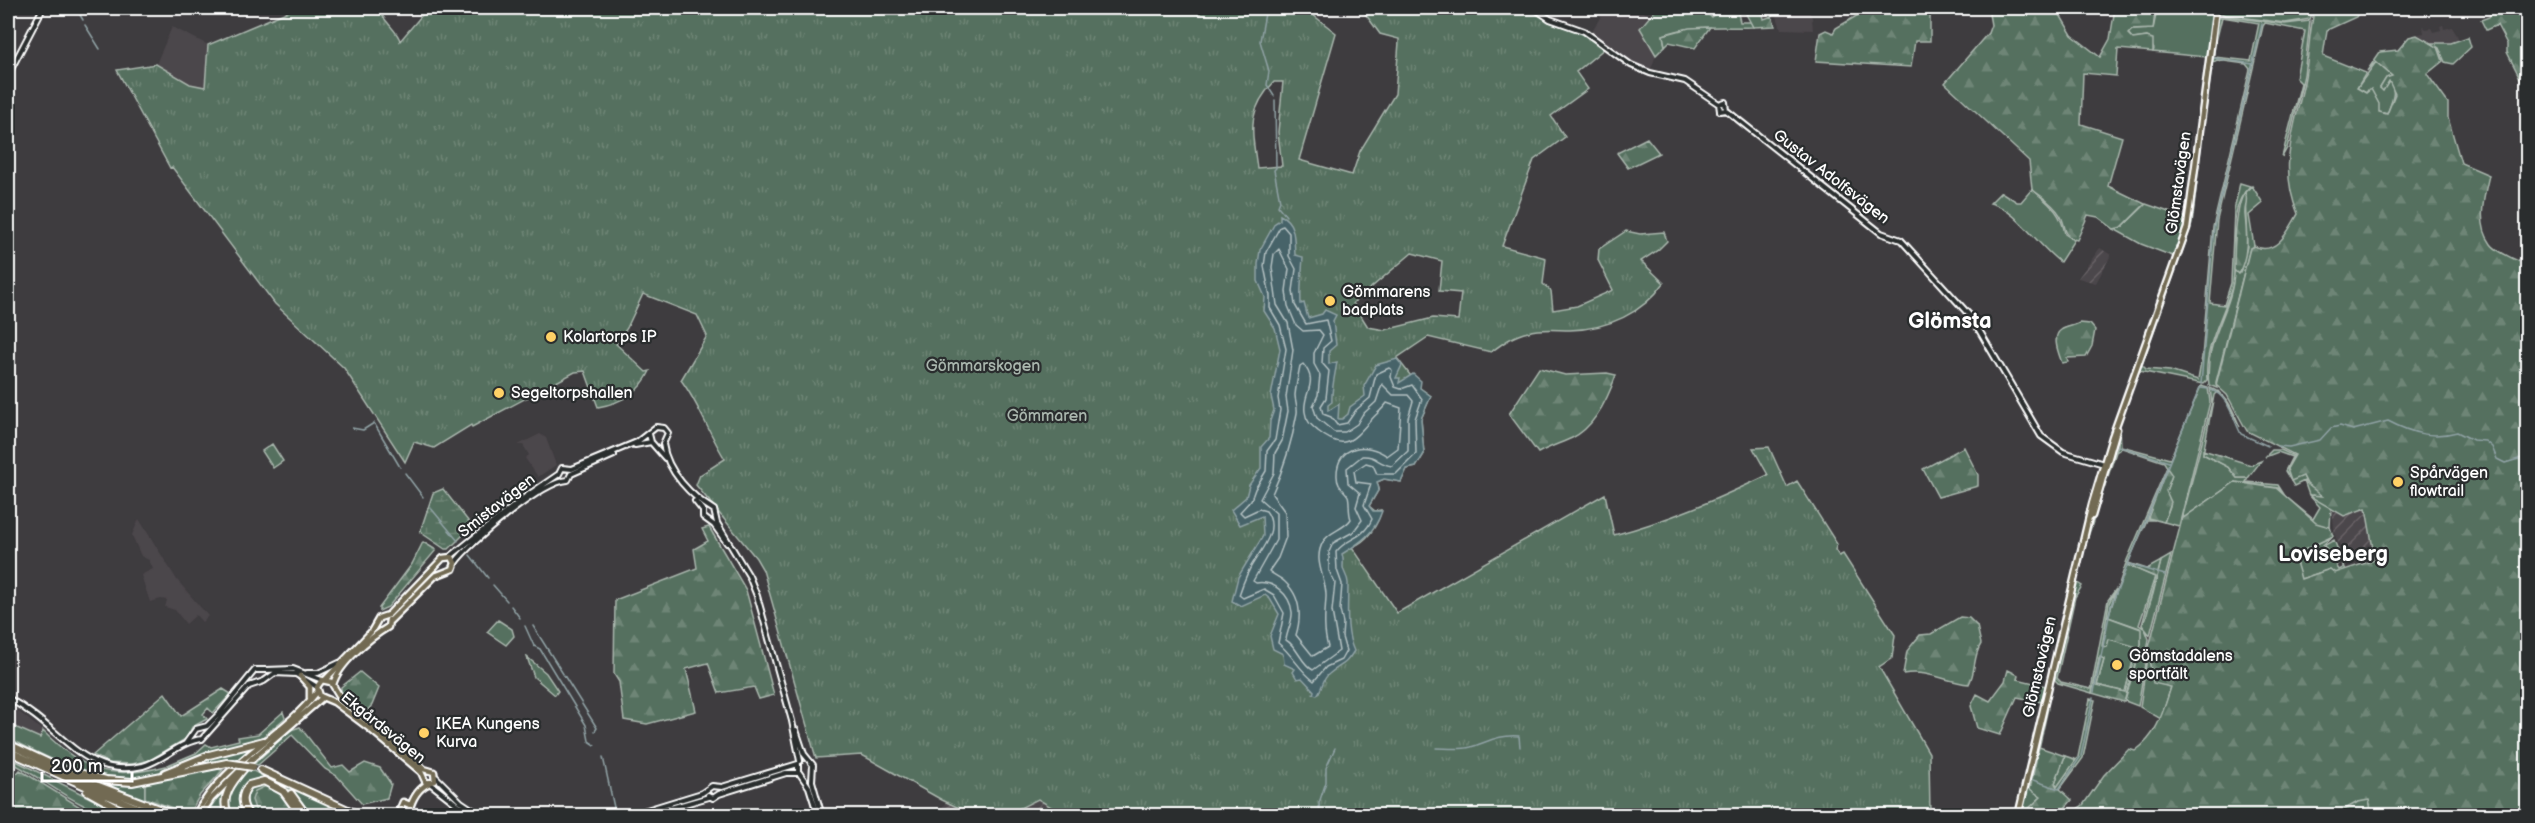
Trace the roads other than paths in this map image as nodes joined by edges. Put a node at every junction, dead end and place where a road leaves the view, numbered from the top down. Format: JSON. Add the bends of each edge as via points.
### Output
{"nodes":[{"id":1,"x":43,"y":8,"type":"edge"},
{"id":2,"x":1534,"y":8,"type":"edge"},
{"id":3,"x":2216,"y":8,"type":"edge"},
{"id":4,"x":8,"y":75,"type":"edge"},
{"id":5,"x":649,"y":434,"type":"junction"},
{"id":6,"x":653,"y":443,"type":"junction"},
{"id":7,"x":663,"y":444,"type":"junction"},
{"id":8,"x":2105,"y":465,"type":"junction"},
{"id":9,"x":570,"y":472,"type":"junction"},
{"id":10,"x":559,"y":474,"type":"junction"},
{"id":11,"x":561,"y":479,"type":"junction"},
{"id":12,"x":705,"y":509,"type":"junction"},
{"id":13,"x":715,"y":516,"type":"junction"},
{"id":14,"x":709,"y":520,"type":"junction"},
{"id":15,"x":451,"y":556,"type":"junction"},
{"id":16,"x":739,"y":558,"type":"junction"},
{"id":17,"x":441,"y":561,"type":"junction"},
{"id":18,"x":455,"y":563,"type":"junction"},
{"id":19,"x":446,"y":570,"type":"junction"},
{"id":20,"x":386,"y":616,"type":"junction"},
{"id":21,"x":390,"y":621,"type":"junction"},
{"id":22,"x":376,"y":624,"type":"junction"},
{"id":23,"x":382,"y":630,"type":"junction"},
{"id":24,"x":343,"y":662,"type":"junction"},
{"id":25,"x":265,"y":670,"type":"junction"},
{"id":26,"x":253,"y":674,"type":"junction"},
{"id":27,"x":302,"y":675,"type":"junction"},
{"id":28,"x":267,"y":679,"type":"junction"},
{"id":29,"x":324,"y":680,"type":"junction"},
{"id":30,"x":259,"y":682,"type":"junction"},
{"id":31,"x":333,"y":685,"type":"junction"},
{"id":32,"x":317,"y":689,"type":"junction"},
{"id":33,"x":334,"y":692,"type":"junction"},
{"id":34,"x":8,"y":698,"type":"edge"},
{"id":35,"x":324,"y":698,"type":"junction"},
{"id":36,"x":309,"y":701,"type":"junction"},
{"id":37,"x":792,"y":721,"type":"junction"},
{"id":38,"x":200,"y":729,"type":"junction"},
{"id":39,"x":205,"y":734,"type":"junction"},
{"id":40,"x":194,"y":735,"type":"junction"},
{"id":41,"x":198,"y":739,"type":"junction"},
{"id":42,"x":264,"y":741,"type":"junction"},
{"id":43,"x":8,"y":744,"type":"edge"},
{"id":44,"x":183,"y":746,"type":"junction"},
{"id":45,"x":8,"y":751,"type":"edge"},
{"id":46,"x":252,"y":759,"type":"junction"},
{"id":47,"x":807,"y":760,"type":"junction"},
{"id":48,"x":799,"y":763,"type":"junction"},
{"id":49,"x":55,"y":766,"type":"junction"},
{"id":50,"x":261,"y":770,"type":"junction"},
{"id":51,"x":430,"y":770,"type":"junction"},
{"id":52,"x":812,"y":773,"type":"junction"},
{"id":53,"x":58,"y":774,"type":"junction"},
{"id":54,"x":801,"y":774,"type":"junction"},
{"id":55,"x":436,"y":777,"type":"junction"},
{"id":56,"x":143,"y":781,"type":"junction"},
{"id":57,"x":426,"y":781,"type":"junction"},
{"id":58,"x":717,"y":788,"type":"junction"},
{"id":59,"x":707,"y":790,"type":"junction"},
{"id":60,"x":719,"y":794,"type":"junction"},
{"id":61,"x":709,"y":797,"type":"junction"},
{"id":62,"x":410,"y":808,"type":"edge"},
{"id":63,"x":400,"y":814,"type":"edge"},
{"id":64,"x":132,"y":816,"type":"edge"},
{"id":65,"x":158,"y":816,"type":"edge"},
{"id":66,"x":177,"y":816,"type":"edge"},
{"id":67,"x":195,"y":816,"type":"edge"},
{"id":68,"x":200,"y":816,"type":"edge"},
{"id":69,"x":230,"y":816,"type":"edge"},
{"id":70,"x":250,"y":816,"type":"edge"},
{"id":71,"x":301,"y":816,"type":"edge"},
{"id":72,"x":307,"y":816,"type":"edge"},
{"id":73,"x":361,"y":816,"type":"edge"},
{"id":74,"x":472,"y":816,"type":"edge"},
{"id":75,"x":482,"y":816,"type":"edge"},
{"id":76,"x":627,"y":816,"type":"edge"},
{"id":77,"x":643,"y":816,"type":"edge"},
{"id":78,"x":820,"y":816,"type":"edge"},
{"id":79,"x":2018,"y":816,"type":"edge"}],
"edges":[{"from":1,"to":4,"type":"street"},
{"from":2,"to":8,"type":"street","name":"Gustav Adolfsvägen","via":[[1550,19],[1584,31],[1631,65],[1685,81],[1719,104],[1725,102],[1726,110],[1881,232],[1901,240],[1982,330],[2028,419],[2041,436],[2063,452]]},
{"from":3,"to":8,"type":"main road","name":"Glömstavägen","via":[[2187,228]]},
{"from":5,"to":6,"type":"street"},
{"from":5,"to":7,"type":"street","via":[[654,428],[664,428],[668,438]]},
{"from":5,"to":9,"type":"street"},
{"from":6,"to":7,"type":"street"},
{"from":6,"to":9,"type":"street","via":[[638,444]]},
{"from":6,"to":12,"type":"street","via":[[682,486]]},
{"from":7,"to":12,"type":"street","via":[[674,471]]},
{"from":8,"to":79,"type":"main road","name":"Glömstavägen","via":[[2072,584]]},
{"from":9,"to":10,"type":"street","name":"Smistavägen","via":[[562,468]]},
{"from":9,"to":11,"type":"street","name":"Smistavägen","via":[[568,480]]},
{"from":10,"to":11,"type":"street"},
{"from":10,"to":15,"type":"street","name":"Smistavägen"},
{"from":11,"to":18,"type":"street","name":"Smistavägen","via":[[523,503]]},
{"from":12,"to":13,"type":"street","via":[[713,509]]},
{"from":12,"to":14,"type":"street","via":[[704,517]]},
{"from":13,"to":14,"type":"street"},
{"from":13,"to":16,"type":"street"},
{"from":14,"to":16,"type":"street"},
{"from":15,"to":17,"type":"main road"},
{"from":15,"to":18,"type":"main road"},
{"from":16,"to":37,"type":"street","via":[[757,596]]},
{"from":17,"to":19,"type":"main road"},
{"from":17,"to":20,"type":"main road"},
{"from":18,"to":19,"type":"main road","via":[[453,569]]},
{"from":19,"to":21,"type":"main road"},
{"from":20,"to":21,"type":"main road"},
{"from":20,"to":22,"type":"main road"},
{"from":21,"to":23,"type":"main road"},
{"from":22,"to":23,"type":"main road"},
{"from":22,"to":24,"type":"main road"},
{"from":23,"to":31,"type":"main road","via":[[355,654]]},
{"from":24,"to":27,"type":"street"},
{"from":24,"to":29,"type":"main road"},
{"from":25,"to":26,"type":"street","via":[[257,669]]},
{"from":25,"to":27,"type":"street","via":[[286,668]]},
{"from":25,"to":28,"type":"street"},
{"from":26,"to":30,"type":"street"},
{"from":26,"to":38,"type":"street","via":[[220,713]]},
{"from":27,"to":28,"type":"street","via":[[279,672]]},
{"from":27,"to":29,"type":"street"},
{"from":27,"to":32,"type":"street"},
{"from":27,"to":36,"type":"main road","via":[[310,687]]},
{"from":28,"to":30,"type":"street"},
{"from":29,"to":31,"type":"main road"},
{"from":29,"to":32,"type":"main road"},
{"from":30,"to":39,"type":"street","via":[[249,686]]},
{"from":31,"to":33,"type":"main road"},
{"from":32,"to":35,"type":"main road","name":"Ekgårdsvägen"},
{"from":32,"to":36,"type":"main road"},
{"from":33,"to":35,"type":"main road"},
{"from":33,"to":51,"type":"main road","name":"Ekgårdsvägen","via":[[424,770]]},
{"from":34,"to":44,"type":"street","via":[[78,754],[100,765],[141,766]]},
{"from":35,"to":46,"type":"main road"},
{"from":35,"to":57,"type":"main road","name":"Ekgårdsvägen","via":[[394,748]]},
{"from":36,"to":42,"type":"main road"},
{"from":37,"to":47,"type":"street"},
{"from":37,"to":48,"type":"street"},
{"from":38,"to":39,"type":"street"},
{"from":38,"to":40,"type":"street"},
{"from":39,"to":41,"type":"street"},
{"from":40,"to":41,"type":"street"},
{"from":40,"to":44,"type":"street"},
{"from":41,"to":44,"type":"street"},
{"from":42,"to":56,"type":"highway","via":[[209,754]]},
{"from":42,"to":67,"type":"main road","via":[[207,795]]},
{"from":43,"to":49,"type":"highway"},
{"from":45,"to":53,"type":"highway"},
{"from":46,"to":68,"type":"main road","via":[[226,781]]},
{"from":46,"to":69,"type":"highway","via":[[226,794],[224,803]]},
{"from":47,"to":48,"type":"street"},
{"from":47,"to":52,"type":"street","via":[[813,765]]},
{"from":48,"to":54,"type":"street"},
{"from":48,"to":58,"type":"street"},
{"from":49,"to":56,"type":"highway","via":[[106,780]]},
{"from":49,"to":66,"type":"highway"},
{"from":50,"to":56,"type":"highway","bridge":true,"via":[[227,764]]},
{"from":50,"to":72,"type":"highway","via":[[287,789]]},
{"from":50,"to":73,"type":"highway"},
{"from":51,"to":55,"type":"main road","name":"Ekgårdsvägen"},
{"from":51,"to":57,"type":"main road","via":[[426,772]]},
{"from":52,"to":54,"type":"street"},
{"from":52,"to":78,"type":"street"},
{"from":53,"to":64,"type":"highway"},
{"from":53,"to":65,"type":"highway"},
{"from":54,"to":60,"type":"street","via":[[786,773]]},
{"from":54,"to":78,"type":"street"},
{"from":55,"to":57,"type":"main road"},
{"from":55,"to":75,"type":"street","name":"Ekgårdsvägen"},
{"from":57,"to":62,"type":"main road","name":"Ekgårdsvägen"},
{"from":57,"to":74,"type":"street","name":"Ekgårdsvägen"},
{"from":58,"to":59,"type":"street"},
{"from":58,"to":60,"type":"street"},
{"from":59,"to":61,"type":"street"},
{"from":59,"to":76,"type":"street"},
{"from":60,"to":61,"type":"street"},
{"from":61,"to":77,"type":"street"},
{"from":62,"to":63,"type":"main road"},
{"from":62,"to":63,"type":"main road","via":[[400,805]]},
{"from":70,"to":71,"type":"highway","via":[[243,804],[243,794],[249,785],[264,781],[283,791]]}]}
